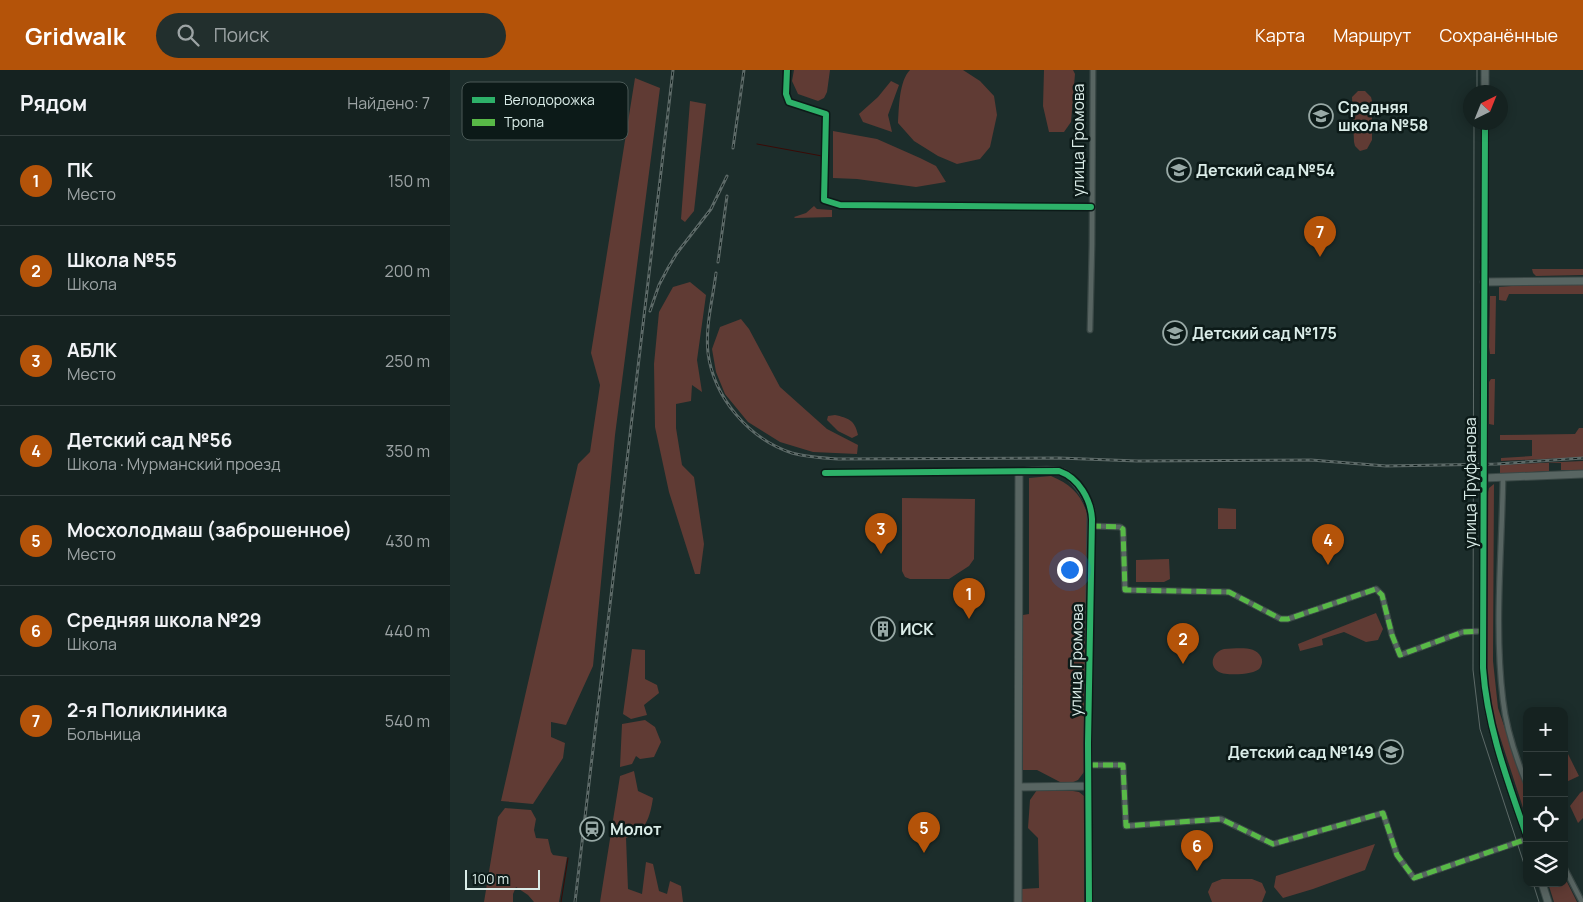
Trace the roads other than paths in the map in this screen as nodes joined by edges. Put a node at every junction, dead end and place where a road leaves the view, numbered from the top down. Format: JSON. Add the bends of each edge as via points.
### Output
{"nodes":[{"id":1,"x":787,"y":70,"type":"edge"},
{"id":2,"x":1093,"y":70,"type":"edge"},
{"id":3,"x":1485,"y":70,"type":"edge"},
{"id":4,"x":1485,"y":85,"type":"edge"},
{"id":5,"x":1485,"y":130,"type":"edge"},
{"id":6,"x":1092,"y":207,"type":"junction"},
{"id":7,"x":1583,"y":281,"type":"edge"},
{"id":8,"x":1484,"y":282,"type":"junction"},
{"id":9,"x":1090,"y":330,"type":"dead end"},
{"id":10,"x":1019,"y":472,"type":"junction"},
{"id":11,"x":825,"y":473,"type":"dead end"},
{"id":12,"x":1583,"y":474,"type":"edge"},
{"id":13,"x":1503,"y":477,"type":"junction"},
{"id":14,"x":1484,"y":478,"type":"junction"},
{"id":15,"x":1092,"y":526,"type":"junction"},
{"id":16,"x":1482,"y":631,"type":"junction"},
{"id":17,"x":1088,"y":765,"type":"junction"},
{"id":18,"x":1523,"y":773,"type":"edge"},
{"id":19,"x":1088,"y":786,"type":"junction"},
{"id":20,"x":1019,"y":787,"type":"junction"},
{"id":21,"x":1523,"y":826,"type":"edge"},
{"id":22,"x":1523,"y":839,"type":"edge"},
{"id":23,"x":1568,"y":875,"type":"edge"},
{"id":24,"x":1543,"y":887,"type":"edge"},
{"id":25,"x":1018,"y":902,"type":"edge"},
{"id":26,"x":1089,"y":902,"type":"edge"},
{"id":27,"x":1548,"y":902,"type":"edge"},
{"id":28,"x":1582,"y":902,"type":"edge"}],
"edges":[{"from":1,"to":6,"type":"street","via":[[789,102],[826,114],[824,200],[840,205]]},
{"from":2,"to":6,"type":"street","name":"улица Громова"},
{"from":3,"to":4,"type":"street"},
{"from":5,"to":8,"type":"street","name":"улица Труфанова"},
{"from":6,"to":9,"type":"street","name":"улица Громова"},
{"from":7,"to":8,"type":"street"},
{"from":8,"to":14,"type":"street","name":"улица Труфанова"},
{"from":10,"to":11,"type":"street"},
{"from":10,"to":15,"type":"street","name":"улица Громова","via":[[1063,472],[1088,498]]},
{"from":10,"to":20,"type":"street"},
{"from":12,"to":13,"type":"street"},
{"from":13,"to":14,"type":"street"},
{"from":13,"to":18,"type":"street","via":[[1499,660],[1510,734]]},
{"from":14,"to":16,"type":"street","name":"улица Труфанова"},
{"from":15,"to":16,"type":"street","via":[[1123,529],[1125,590],[1229,592],[1281,619],[1376,590],[1382,595],[1400,655],[1463,632]]},
{"from":15,"to":17,"type":"street","name":"улица Громова"},
{"from":16,"to":21,"type":"street","name":"улица Труфанова","via":[[1488,714]]},
{"from":17,"to":19,"type":"street","name":"улица Громова"},
{"from":17,"to":22,"type":"street","via":[[1123,764],[1126,826],[1221,819],[1273,844],[1383,813],[1396,855],[1414,878]]},
{"from":19,"to":20,"type":"street"},
{"from":19,"to":26,"type":"street","name":"улица Громова"},
{"from":20,"to":25,"type":"street"},
{"from":23,"to":28,"type":"street"},
{"from":24,"to":27,"type":"street"}]}
